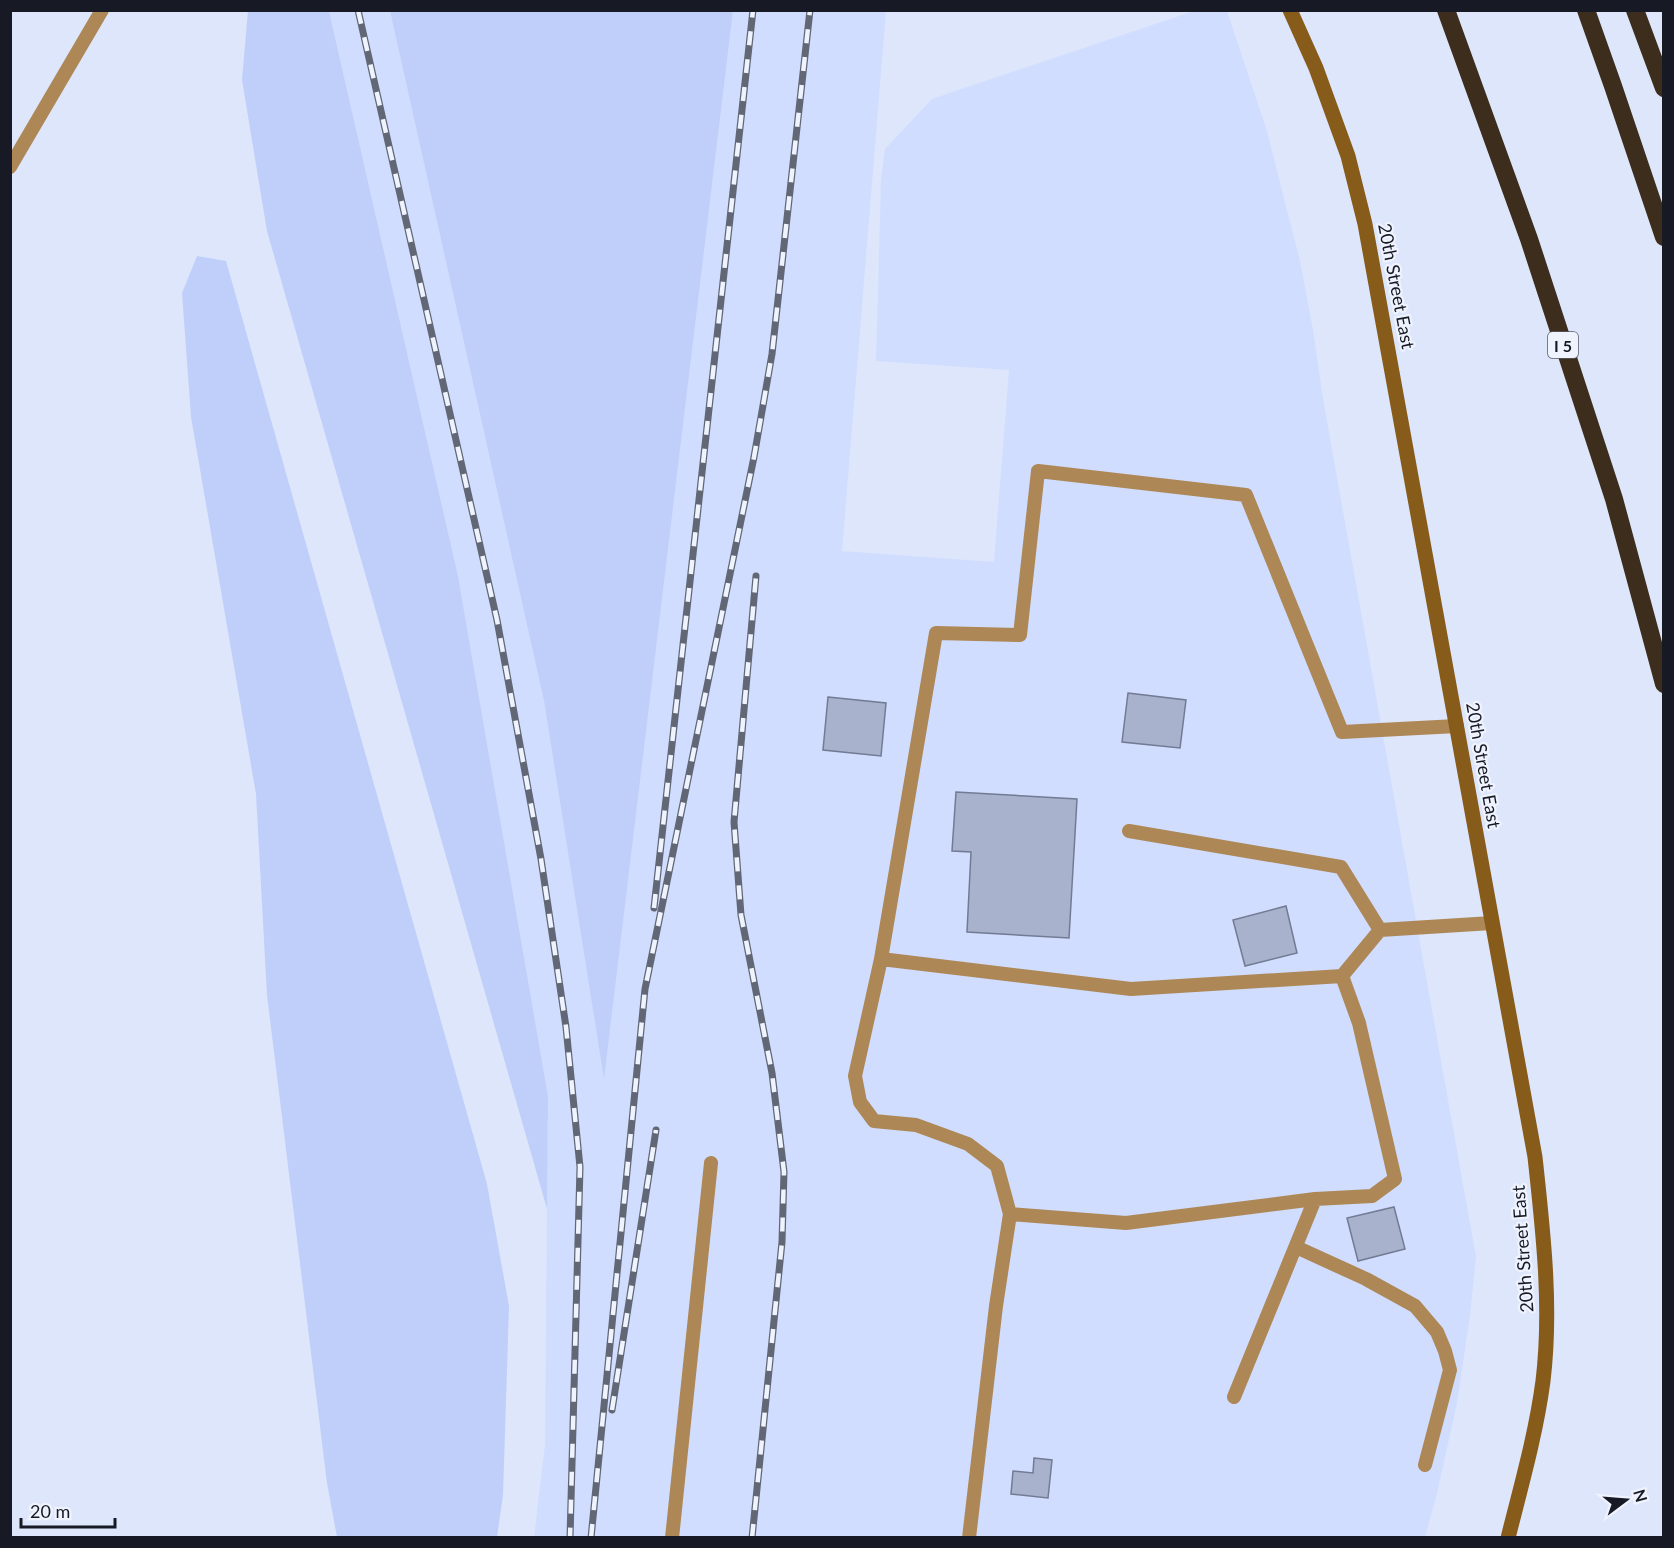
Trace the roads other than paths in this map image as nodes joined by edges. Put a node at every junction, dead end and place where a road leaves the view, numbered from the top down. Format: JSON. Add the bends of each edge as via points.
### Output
{"nodes":[{"id":1,"x":102,"y":10,"type":"edge"},
{"id":2,"x":1290,"y":10,"type":"edge"},
{"id":3,"x":1446,"y":10,"type":"edge"},
{"id":4,"x":1586,"y":10,"type":"edge"},
{"id":5,"x":1635,"y":10,"type":"edge"},
{"id":6,"x":1664,"y":88,"type":"edge"},
{"id":7,"x":10,"y":167,"type":"edge"},
{"id":8,"x":1664,"y":237,"type":"edge"},
{"id":9,"x":1664,"y":684,"type":"edge"},
{"id":10,"x":1457,"y":726,"type":"junction"},
{"id":11,"x":1129,"y":831,"type":"dead end"},
{"id":12,"x":1492,"y":923,"type":"junction"},
{"id":13,"x":1380,"y":930,"type":"junction"},
{"id":14,"x":881,"y":959,"type":"junction"},
{"id":15,"x":1342,"y":976,"type":"junction"},
{"id":16,"x":711,"y":1163,"type":"dead end"},
{"id":17,"x":1315,"y":1199,"type":"junction"},
{"id":18,"x":1010,"y":1214,"type":"junction"},
{"id":19,"x":1296,"y":1247,"type":"junction"},
{"id":20,"x":1233,"y":1397,"type":"dead end"},
{"id":21,"x":1425,"y":1466,"type":"dead end"},
{"id":22,"x":672,"y":1538,"type":"edge"},
{"id":23,"x":969,"y":1538,"type":"edge"},
{"id":24,"x":1508,"y":1538,"type":"edge"}],
"edges":[{"from":1,"to":7,"type":"lane"},
{"from":2,"to":10,"type":"street","name":"20th Street East","via":[[1348,156],[1365,224]]},
{"from":3,"to":9,"type":"highway","number":"I 5","via":[[1529,239],[1610,488]]},
{"from":4,"to":8,"type":"highway"},
{"from":5,"to":6,"type":"highway"},
{"from":10,"to":12,"type":"street","name":"20th Street East"},
{"from":10,"to":14,"type":"lane","via":[[1342,732],[1246,495],[1038,471],[1020,635],[936,633]]},
{"from":11,"to":13,"type":"lane","via":[[1341,867]]},
{"from":12,"to":13,"type":"lane"},
{"from":12,"to":24,"type":"street","name":"20th Street East","via":[[1535,1157],[1545,1282],[1543,1379]]},
{"from":13,"to":15,"type":"lane"},
{"from":14,"to":15,"type":"lane","via":[[1131,989]]},
{"from":14,"to":18,"type":"lane","via":[[855,1076],[860,1102],[874,1121],[916,1125],[968,1144],[997,1166]]},
{"from":15,"to":17,"type":"lane","via":[[1359,1023],[1395,1179],[1372,1196]]},
{"from":16,"to":22,"type":"lane"},
{"from":17,"to":18,"type":"lane","via":[[1126,1222]]},
{"from":17,"to":19,"type":"lane"},
{"from":18,"to":23,"type":"lane"},
{"from":19,"to":20,"type":"lane"},
{"from":19,"to":21,"type":"lane","via":[[1415,1306],[1437,1332],[1450,1370]]}]}
